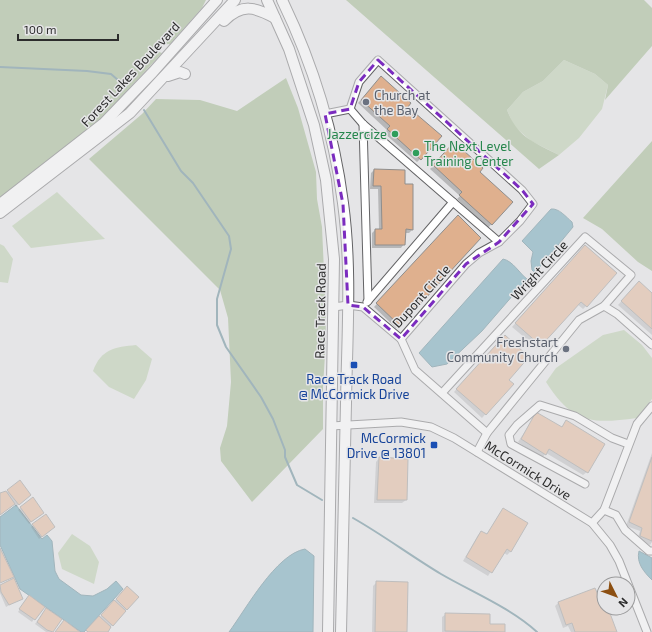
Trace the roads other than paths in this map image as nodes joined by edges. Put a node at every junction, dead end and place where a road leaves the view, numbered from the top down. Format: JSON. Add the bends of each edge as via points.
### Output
{"nodes":[{"id":1,"x":217,"y":0,"type":"edge"},
{"id":2,"x":235,"y":0,"type":"edge"},
{"id":3,"x":267,"y":0,"type":"edge"},
{"id":4,"x":282,"y":0,"type":"edge"},
{"id":5,"x":210,"y":5,"type":"edge"},
{"id":6,"x":275,"y":18,"type":"junction"},
{"id":7,"x":164,"y":52,"type":"junction"},
{"id":8,"x":183,"y":58,"type":"junction"},
{"id":9,"x":185,"y":74,"type":"dead end"},
{"id":10,"x":164,"y":78,"type":"junction"},
{"id":11,"x":350,"y":109,"type":"junction"},
{"id":12,"x":325,"y":114,"type":"junction"},
{"id":13,"x":123,"y":118,"type":"junction"},
{"id":14,"x":363,"y":124,"type":"junction"},
{"id":15,"x":453,"y":202,"type":"junction"},
{"id":16,"x":0,"y":204,"type":"edge"},
{"id":17,"x":0,"y":213,"type":"edge"},
{"id":18,"x":499,"y":242,"type":"junction"},
{"id":19,"x":365,"y":304,"type":"junction"},
{"id":20,"x":348,"y":305,"type":"junction"},
{"id":21,"x":604,"y":306,"type":"junction"},
{"id":22,"x":334,"y":307,"type":"junction"},
{"id":23,"x":401,"y":339,"type":"junction"},
{"id":24,"x":652,"y":345,"type":"edge"},
{"id":25,"x":442,"y":393,"type":"junction"},
{"id":26,"x":652,"y":406,"type":"edge"},
{"id":27,"x":345,"y":425,"type":"junction"},
{"id":28,"x":332,"y":426,"type":"junction"},
{"id":29,"x":487,"y":433,"type":"junction"},
{"id":30,"x":628,"y":444,"type":"junction"},
{"id":31,"x":477,"y":452,"type":"junction"},
{"id":32,"x":585,"y":484,"type":"dead end"},
{"id":33,"x":604,"y":510,"type":"junction"},
{"id":34,"x":592,"y":523,"type":"junction"},
{"id":35,"x":652,"y":552,"type":"edge"},
{"id":36,"x":328,"y":632,"type":"edge"},
{"id":37,"x":342,"y":632,"type":"edge"},
{"id":38,"x":647,"y":632,"type":"edge"}],
"edges":[{"from":1,"to":5,"type":"main road","name":"Forest Lakes Boulevard"},
{"from":2,"to":8,"type":"main road","name":"Forest Lakes Boulevard"},
{"from":3,"to":6,"type":"main road","name":"Race Track Road"},
{"from":4,"to":12,"type":"main road","name":"Race Track Road","via":[[305,52]]},
{"from":5,"to":7,"type":"main road","name":"Forest Lakes Boulevard","via":[[177,44]]},
{"from":6,"to":8,"type":"main road","via":[[255,9],[235,12],[199,47]]},
{"from":6,"to":22,"type":"main road","name":"Race Track Road","via":[[302,86],[326,180],[334,259]]},
{"from":7,"to":13,"type":"main road","via":[[165,66],[133,102]]},
{"from":7,"to":16,"type":"main road","name":"Forest Lakes Boulevard","via":[[104,123]]},
{"from":8,"to":10,"type":"main road","name":"Forest Lakes Boulevard"},
{"from":9,"to":10,"type":"main road","via":[[175,73]]},
{"from":10,"to":13,"type":"main road","name":"Forest Lakes Boulevard"},
{"from":11,"to":12,"type":"street"},
{"from":11,"to":14,"type":"street"},
{"from":11,"to":18,"type":"street","name":"Dupont Circle","via":[[359,82],[378,60],[522,190],[533,204],[520,222]]},
{"from":12,"to":20,"type":"main road","name":"Race Track Road","via":[[338,167],[343,204]]},
{"from":13,"to":17,"type":"main road"},
{"from":14,"to":15,"type":"street"},
{"from":14,"to":19,"type":"street"},
{"from":15,"to":18,"type":"street"},
{"from":15,"to":19,"type":"street"},
{"from":18,"to":23,"type":"street","name":"Dupont Circle","via":[[466,264]]},
{"from":19,"to":20,"type":"street"},
{"from":19,"to":23,"type":"street","name":"Dupont Circle"},
{"from":20,"to":22,"type":"street"},
{"from":20,"to":27,"type":"main road","name":"Race Track Road"},
{"from":21,"to":24,"type":"street"},
{"from":21,"to":25,"type":"street","name":"Wright Circle","via":[[631,275],[585,237]]},
{"from":21,"to":29,"type":"street","name":"Wright Circle","via":[[579,320]]},
{"from":22,"to":28,"type":"main road","name":"Race Track Road"},
{"from":23,"to":25,"type":"street","via":[[414,370]]},
{"from":25,"to":29,"type":"street"},
{"from":26,"to":30,"type":"street","via":[[637,424]]},
{"from":27,"to":28,"type":"street","name":"McCormick Drive"},
{"from":27,"to":31,"type":"street","name":"McCormick Drive","via":[[417,423],[454,438]]},
{"from":27,"to":37,"type":"main road","name":"Race Track Road"},
{"from":28,"to":36,"type":"main road","name":"Race Track Road"},
{"from":29,"to":31,"type":"street","name":"Wright Circle"},
{"from":30,"to":32,"type":"street","via":[[612,438],[575,416],[540,405],[509,435],[511,444]]},
{"from":30,"to":33,"type":"street"},
{"from":31,"to":34,"type":"street","name":"McCormick Drive"},
{"from":33,"to":34,"type":"street"},
{"from":33,"to":35,"type":"street","via":[[616,515],[625,530]]},
{"from":34,"to":38,"type":"street","name":"McCormick Drive","via":[[619,561]]}]}
